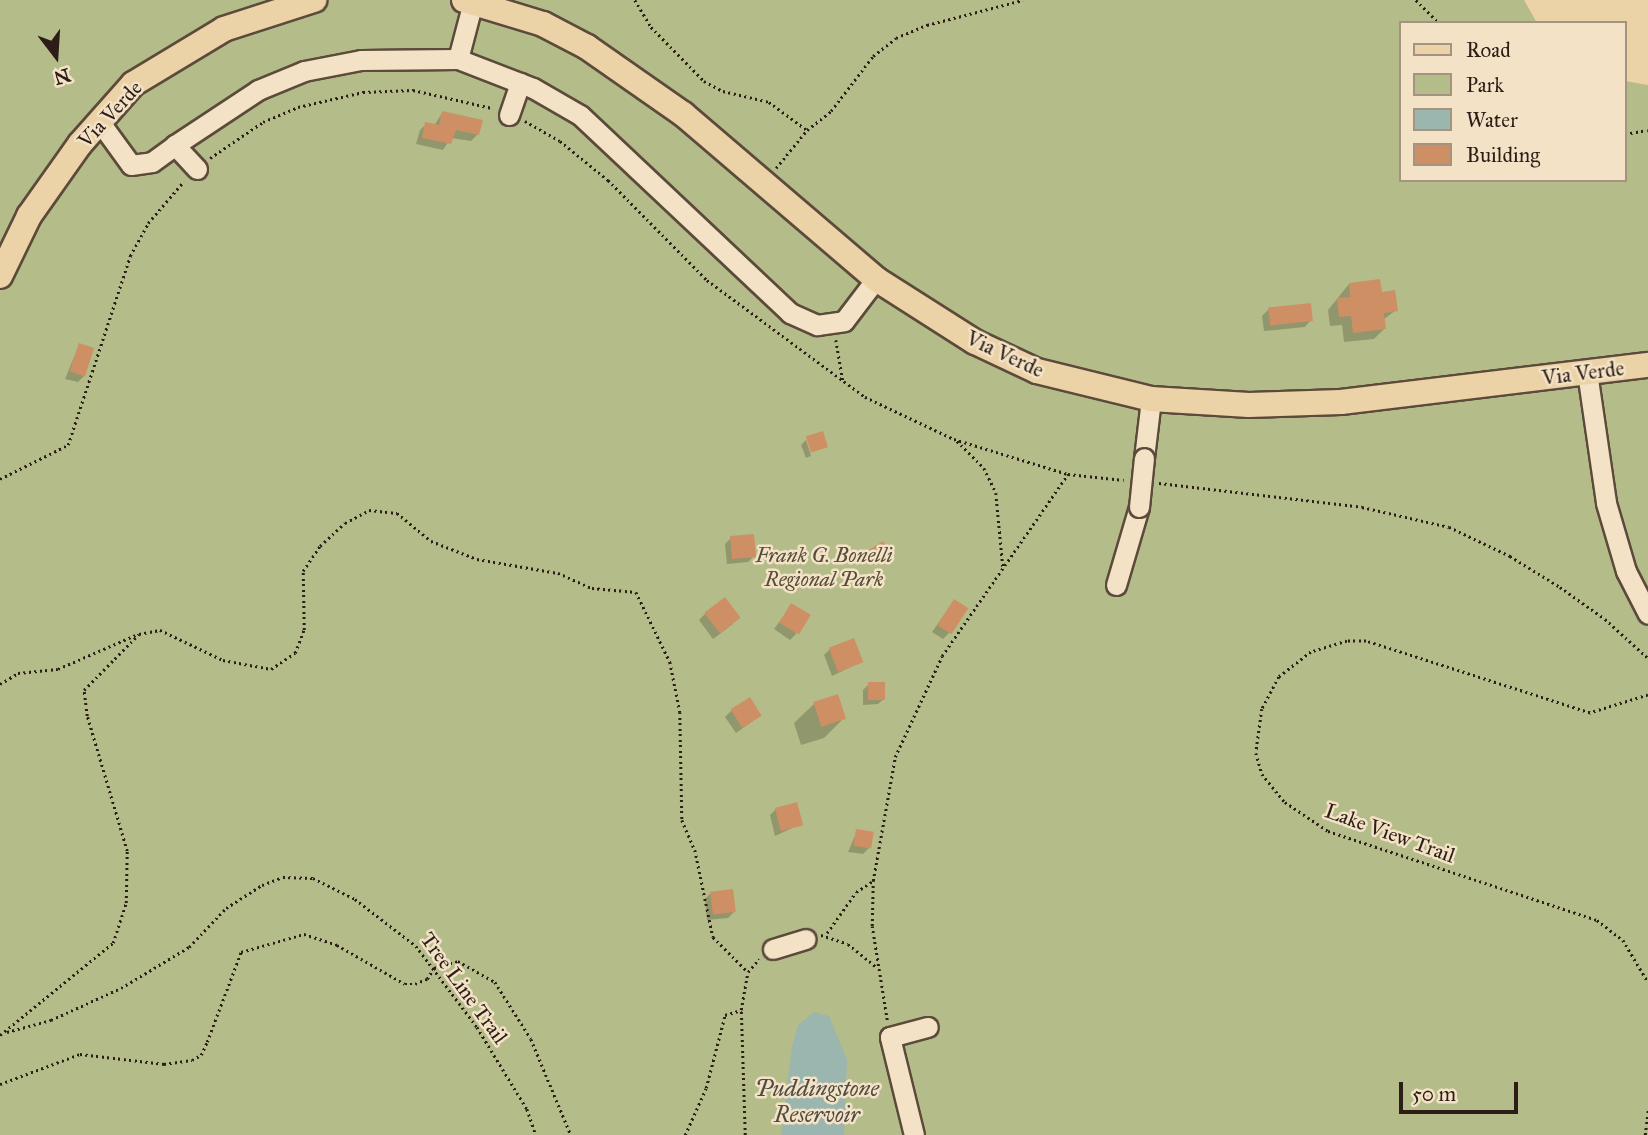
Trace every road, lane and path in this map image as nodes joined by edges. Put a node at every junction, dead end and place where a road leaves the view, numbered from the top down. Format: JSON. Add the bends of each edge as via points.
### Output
{"nodes":[{"id":1,"x":314,"y":0,"type":"edge"},
{"id":2,"x":635,"y":0,"type":"edge"},
{"id":3,"x":1023,"y":0,"type":"edge"},
{"id":4,"x":1416,"y":0,"type":"edge"},
{"id":5,"x":468,"y":1,"type":"edge"},
{"id":6,"x":1437,"y":21,"type":"edge"},
{"id":7,"x":458,"y":59,"type":"junction"},
{"id":8,"x":520,"y":83,"type":"junction"},
{"id":9,"x":509,"y":115,"type":"junction"},
{"id":10,"x":99,"y":121,"type":"junction"},
{"id":11,"x":807,"y":130,"type":"junction"},
{"id":12,"x":1648,"y":130,"type":"edge"},
{"id":13,"x":1627,"y":134,"type":"edge"},
{"id":14,"x":175,"y":145,"type":"junction"},
{"id":15,"x":197,"y":169,"type":"junction"},
{"id":16,"x":763,"y":184,"type":"junction"},
{"id":17,"x":0,"y":276,"type":"edge"},
{"id":18,"x":876,"y":279,"type":"junction"},
{"id":19,"x":844,"y":321,"type":"junction"},
{"id":20,"x":1648,"y":365,"type":"edge"},
{"id":21,"x":1587,"y":372,"type":"junction"},
{"id":22,"x":843,"y":382,"type":"junction"},
{"id":23,"x":1150,"y":399,"type":"junction"},
{"id":24,"x":954,"y":439,"type":"junction"},
{"id":25,"x":1068,"y":474,"type":"junction"},
{"id":26,"x":0,"y":478,"type":"edge"},
{"id":27,"x":1136,"y":481,"type":"dead end"},
{"id":28,"x":1150,"y":482,"type":"dead end"},
{"id":29,"x":1003,"y":569,"type":"junction"},
{"id":30,"x":1115,"y":585,"type":"dead end"},
{"id":31,"x":1648,"y":614,"type":"edge"},
{"id":32,"x":139,"y":634,"type":"junction"},
{"id":33,"x":1648,"y":658,"type":"edge"},
{"id":34,"x":0,"y":684,"type":"edge"},
{"id":35,"x":1648,"y":695,"type":"edge"},
{"id":36,"x":873,"y":881,"type":"junction"},
{"id":37,"x":826,"y":934,"type":"junction"},
{"id":38,"x":805,"y":939,"type":"joint"},
{"id":39,"x":773,"y":949,"type":"joint"},
{"id":40,"x":876,"y":967,"type":"junction"},
{"id":41,"x":434,"y":968,"type":"junction"},
{"id":42,"x":748,"y":972,"type":"junction"},
{"id":43,"x":1648,"y":982,"type":"edge"},
{"id":44,"x":741,"y":1010,"type":"junction"},
{"id":45,"x":928,"y":1027,"type":"dead end"},
{"id":46,"x":2,"y":1034,"type":"edge"},
{"id":47,"x":890,"y":1037,"type":"junction"},
{"id":48,"x":0,"y":1084,"type":"edge"},
{"id":49,"x":1648,"y":1110,"type":"edge"},
{"id":50,"x":536,"y":1135,"type":"edge"},
{"id":51,"x":570,"y":1135,"type":"edge"},
{"id":52,"x":685,"y":1135,"type":"edge"},
{"id":53,"x":745,"y":1135,"type":"edge"},
{"id":54,"x":914,"y":1135,"type":"edge"},
{"id":55,"x":1645,"y":1135,"type":"edge"}],
"edges":[{"from":1,"to":10,"type":"main road","name":"Via Verde","via":[[261,14],[186,49],[133,84]]},
{"from":2,"to":11,"type":"path","via":[[651,27],[704,81],[723,91],[769,102]]},
{"from":3,"to":11,"type":"path","via":[[896,38],[873,56],[831,111]]},
{"from":4,"to":6,"type":"path"},
{"from":5,"to":7,"type":"street"},
{"from":5,"to":16,"type":"main road","name":"Via Verde","via":[[544,24],[587,47],[683,114]]},
{"from":7,"to":8,"type":"street"},
{"from":7,"to":14,"type":"street","via":[[360,60],[304,71],[258,90]]},
{"from":8,"to":9,"type":"street"},
{"from":8,"to":19,"type":"street","via":[[580,115],[790,313],[817,325]]},
{"from":9,"to":15,"type":"path","via":[[478,103],[413,90],[363,92],[298,107],[263,122]]},
{"from":9,"to":22,"type":"path","via":[[561,141],[652,221],[707,280]]},
{"from":10,"to":14,"type":"street","via":[[131,165],[152,162]]},
{"from":10,"to":17,"type":"main road","name":"Via Verde","via":[[29,216]]},
{"from":11,"to":16,"type":"path"},
{"from":12,"to":13,"type":"path"},
{"from":14,"to":15,"type":"street"},
{"from":15,"to":26,"type":"path","via":[[148,223],[130,256],[68,445]]},
{"from":16,"to":18,"type":"main road","name":"Via Verde"},
{"from":18,"to":19,"type":"street"},
{"from":18,"to":23,"type":"main road","name":"Via Verde","via":[[975,342],[1037,371]]},
{"from":19,"to":22,"type":"path","via":[[836,341]]},
{"from":20,"to":21,"type":"main road","name":"Via Verde"},
{"from":21,"to":23,"type":"main road","name":"Via Verde","via":[[1341,402],[1249,405]]},
{"from":21,"to":31,"type":"street","via":[[1608,513],[1626,572]]},
{"from":22,"to":24,"type":"path"},
{"from":23,"to":30,"type":"street","bridge":true,"via":[[1139,507]]},
{"from":24,"to":25,"type":"path"},
{"from":24,"to":29,"type":"path","via":[[984,468],[996,493]]},
{"from":25,"to":27,"type":"path"},
{"from":25,"to":29,"type":"path"},
{"from":28,"to":33,"type":"path","via":[[1362,507],[1449,527],[1560,587]]},
{"from":29,"to":36,"type":"path","via":[[942,656],[895,757]]},
{"from":32,"to":34,"type":"path","via":[[58,669],[18,673]]},
{"from":32,"to":42,"type":"path","via":[[160,631],[223,660],[271,669],[295,653],[304,630],[303,571],[320,546],[345,523],[369,510],[397,513],[431,541],[467,556],[558,573],[592,588],[636,592],[670,662],[680,712],[681,820],[695,850],[713,937]]},
{"from":32,"to":46,"type":"path","via":[[84,690],[87,716],[127,851],[126,903],[113,943]]},
{"from":35,"to":43,"type":"path","name":"Lake View Trail","via":[[1590,713],[1366,641],[1347,641],[1311,652],[1279,677],[1262,709],[1256,753],[1269,784],[1328,831],[1597,920],[1623,940]]},
{"from":36,"to":37,"type":"path","via":[[856,892]]},
{"from":36,"to":40,"type":"path"},
{"from":37,"to":38,"type":"path"},
{"from":37,"to":40,"type":"path","via":[[848,944]]},
{"from":38,"to":39,"type":"street"},
{"from":39,"to":42,"type":"path"},
{"from":40,"to":47,"type":"path"},
{"from":41,"to":46,"type":"path","name":"Tree Line Trail","via":[[401,930],[355,899],[313,878],[283,877],[240,898],[188,947],[121,988],[51,1020]]},
{"from":41,"to":48,"type":"path","via":[[427,979],[405,984],[317,936],[290,935],[241,952],[207,1042],[201,1055],[192,1060],[164,1064],[80,1054]]},
{"from":41,"to":50,"type":"path","name":"Tree Line Trail","via":[[498,1060],[527,1109]]},
{"from":41,"to":51,"type":"path","via":[[458,961],[475,967],[512,1001]]},
{"from":42,"to":44,"type":"path"},
{"from":44,"to":52,"type":"path","via":[[725,1015],[706,1088]]},
{"from":44,"to":53,"type":"path"},
{"from":45,"to":47,"type":"street"},
{"from":47,"to":54,"type":"street"},
{"from":49,"to":55,"type":"path"}]}
